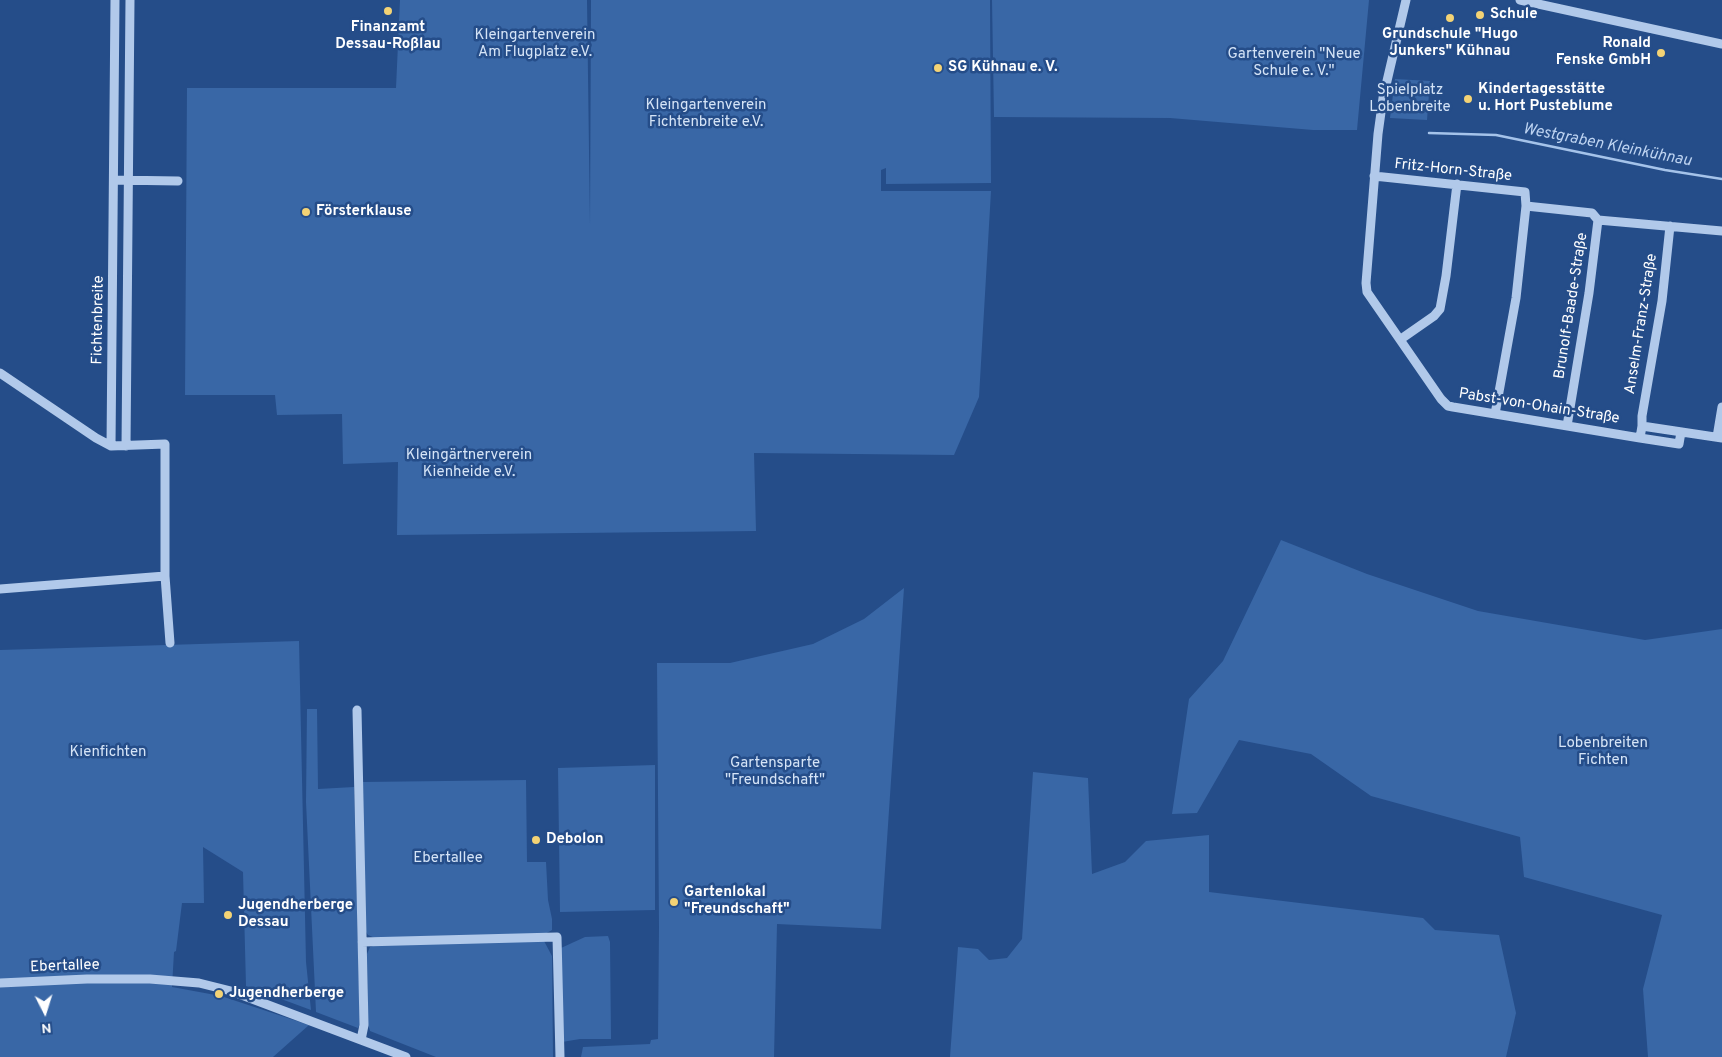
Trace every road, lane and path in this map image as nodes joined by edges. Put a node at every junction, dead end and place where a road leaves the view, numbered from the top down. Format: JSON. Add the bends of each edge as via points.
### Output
{"nodes":[{"id":1,"x":115,"y":0,"type":"edge"},
{"id":2,"x":130,"y":0,"type":"edge"},
{"id":3,"x":1406,"y":0,"type":"edge"},
{"id":4,"x":1520,"y":0,"type":"edge"},
{"id":5,"x":1536,"y":2,"type":"edge"},
{"id":6,"x":1722,"y":44,"type":"edge"},
{"id":7,"x":1374,"y":176,"type":"junction"},
{"id":8,"x":114,"y":180,"type":"junction"},
{"id":9,"x":129,"y":180,"type":"junction"},
{"id":10,"x":178,"y":181,"type":"dead end"},
{"id":11,"x":1457,"y":184,"type":"junction"},
{"id":12,"x":1526,"y":206,"type":"junction"},
{"id":13,"x":1598,"y":220,"type":"junction"},
{"id":14,"x":1670,"y":226,"type":"junction"},
{"id":15,"x":1722,"y":231,"type":"edge"},
{"id":16,"x":1401,"y":339,"type":"junction"},
{"id":17,"x":0,"y":373,"type":"edge"},
{"id":18,"x":1722,"y":407,"type":"edge"},
{"id":19,"x":1496,"y":414,"type":"junction"},
{"id":20,"x":1567,"y":426,"type":"junction"},
{"id":21,"x":1642,"y":426,"type":"junction"},
{"id":22,"x":1681,"y":432,"type":"junction"},
{"id":23,"x":1640,"y":438,"type":"junction"},
{"id":24,"x":1720,"y":438,"type":"edge"},
{"id":25,"x":111,"y":446,"type":"junction"},
{"id":26,"x":126,"y":446,"type":"junction"},
{"id":27,"x":165,"y":576,"type":"junction"},
{"id":28,"x":0,"y":589,"type":"edge"},
{"id":29,"x":170,"y":643,"type":"dead end"},
{"id":30,"x":358,"y":710,"type":"dead end"},
{"id":31,"x":362,"y":942,"type":"junction"},
{"id":32,"x":0,"y":983,"type":"edge"},
{"id":33,"x":361,"y":1040,"type":"junction"},
{"id":34,"x":406,"y":1057,"type":"edge"},
{"id":35,"x":560,"y":1057,"type":"edge"}],
"edges":[{"from":1,"to":8,"type":"street","name":"Fichtenbreite"},
{"from":2,"to":9,"type":"street","name":"Fichtenbreite"},
{"from":3,"to":7,"type":"street","name":"Pabst-von-Ohain-Straße","via":[[1382,98]]},
{"from":4,"to":5,"type":"street"},
{"from":5,"to":6,"type":"street"},
{"from":7,"to":11,"type":"street","name":"Fritz-Horn-Straße"},
{"from":7,"to":16,"type":"street","name":"Pabst-von-Ohain-Straße","via":[[1366,283],[1368,292]]},
{"from":8,"to":9,"type":"street"},
{"from":8,"to":25,"type":"street","name":"Fichtenbreite"},
{"from":9,"to":10,"type":"street"},
{"from":9,"to":26,"type":"street","name":"Fichtenbreite"},
{"from":11,"to":12,"type":"street","name":"Fritz-Horn-Straße","via":[[1525,192]]},
{"from":11,"to":16,"type":"street","via":[[1440,309]]},
{"from":12,"to":13,"type":"street","via":[[1592,213]]},
{"from":12,"to":19,"type":"street","via":[[1516,298]]},
{"from":13,"to":14,"type":"street"},
{"from":13,"to":20,"type":"street","name":"Brunolf-Baade-Straße"},
{"from":14,"to":15,"type":"street"},
{"from":14,"to":21,"type":"street","name":"Anselm-Franz-Straße"},
{"from":16,"to":19,"type":"street","name":"Pabst-von-Ohain-Straße","via":[[1444,403]]},
{"from":17,"to":25,"type":"street"},
{"from":18,"to":24,"type":"street"},
{"from":19,"to":20,"type":"street","name":"Pabst-von-Ohain-Straße"},
{"from":20,"to":23,"type":"street","name":"Pabst-von-Ohain-Straße"},
{"from":21,"to":22,"type":"street"},
{"from":21,"to":23,"type":"street"},
{"from":22,"to":23,"type":"street","name":"Pabst-von-Ohain-Straße","via":[[1679,444]]},
{"from":22,"to":24,"type":"street"},
{"from":25,"to":26,"type":"street"},
{"from":26,"to":27,"type":"street","via":[[164,444]]},
{"from":27,"to":28,"type":"street"},
{"from":27,"to":29,"type":"street"},
{"from":30,"to":31,"type":"street"},
{"from":31,"to":33,"type":"street","via":[[364,1025]]},
{"from":31,"to":35,"type":"street","via":[[556,937]]},
{"from":32,"to":33,"type":"street","name":"Ebertallee","via":[[116,979],[190,981],[231,991]]},
{"from":33,"to":34,"type":"street","name":"Ebertallee"}]}
